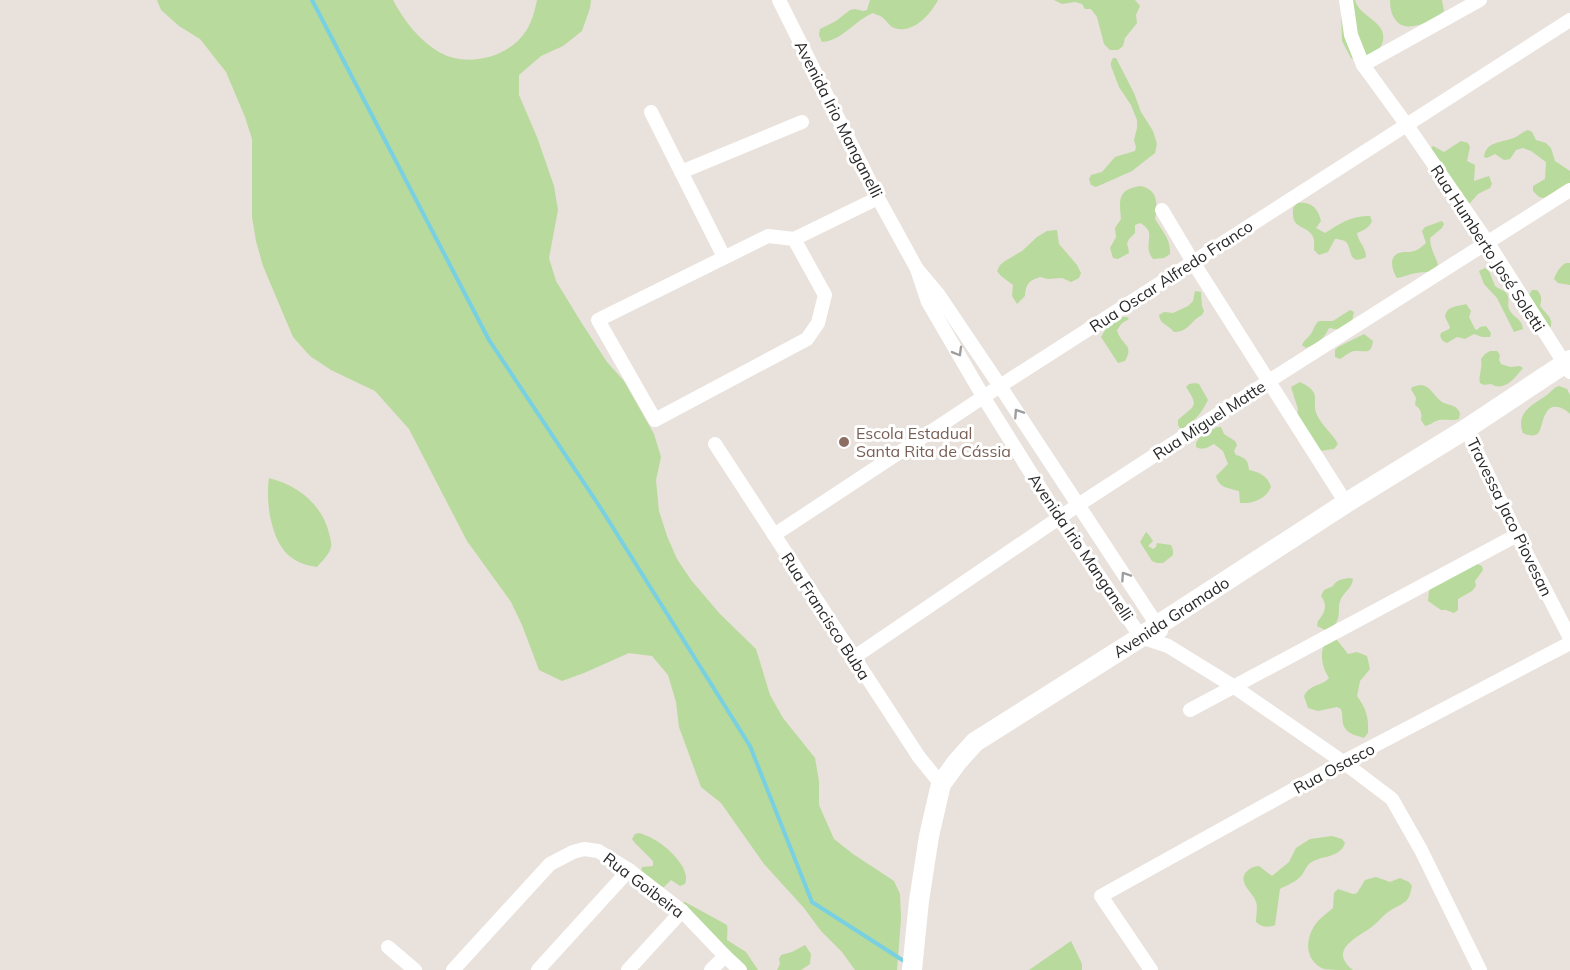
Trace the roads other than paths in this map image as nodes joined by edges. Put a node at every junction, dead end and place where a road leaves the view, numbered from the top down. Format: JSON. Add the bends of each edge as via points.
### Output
{"nodes":[{"id":1,"x":779,"y":0,"type":"edge"},
{"id":2,"x":1346,"y":0,"type":"edge"},
{"id":3,"x":1480,"y":0,"type":"edge"},
{"id":4,"x":1570,"y":20,"type":"edge"},
{"id":5,"x":1363,"y":65,"type":"junction"},
{"id":6,"x":651,"y":112,"type":"dead end"},
{"id":7,"x":802,"y":122,"type":"dead end"},
{"id":8,"x":1406,"y":124,"type":"junction"},
{"id":9,"x":681,"y":172,"type":"junction"},
{"id":10,"x":1570,"y":190,"type":"edge"},
{"id":11,"x":878,"y":198,"type":"junction"},
{"id":12,"x":1162,"y":210,"type":"dead end"},
{"id":13,"x":794,"y":239,"type":"junction"},
{"id":14,"x":1488,"y":243,"type":"junction"},
{"id":15,"x":724,"y":257,"type":"junction"},
{"id":16,"x":1193,"y":262,"type":"junction"},
{"id":17,"x":917,"y":269,"type":"junction"},
{"id":18,"x":1568,"y":365,"type":"edge"},
{"id":19,"x":1269,"y":381,"type":"junction"},
{"id":20,"x":1000,"y":386,"type":"junction"},
{"id":21,"x":984,"y":398,"type":"junction"},
{"id":22,"x":1466,"y":429,"type":"junction"},
{"id":23,"x":716,"y":444,"type":"dead end"},
{"id":24,"x":1346,"y":503,"type":"junction"},
{"id":25,"x":1078,"y":505,"type":"junction"},
{"id":26,"x":1059,"y":518,"type":"junction"},
{"id":27,"x":1517,"y":534,"type":"junction"},
{"id":28,"x":774,"y":535,"type":"junction"},
{"id":29,"x":1158,"y":625,"type":"junction"},
{"id":30,"x":1142,"y":637,"type":"junction"},
{"id":31,"x":1570,"y":638,"type":"edge"},
{"id":32,"x":1570,"y":643,"type":"edge"},
{"id":33,"x":1168,"y":646,"type":"junction"},
{"id":34,"x":853,"y":658,"type":"junction"},
{"id":35,"x":1233,"y":686,"type":"junction"},
{"id":36,"x":1190,"y":710,"type":"dead end"},
{"id":37,"x":1343,"y":762,"type":"junction"},
{"id":38,"x":941,"y":784,"type":"junction"},
{"id":39,"x":629,"y":870,"type":"junction"},
{"id":40,"x":682,"y":911,"type":"junction"},
{"id":41,"x":388,"y":947,"type":"dead end"},
{"id":42,"x":724,"y":956,"type":"junction"},
{"id":43,"x":913,"y":964,"type":"edge"},
{"id":44,"x":415,"y":970,"type":"edge"},
{"id":45,"x":453,"y":970,"type":"edge"},
{"id":46,"x":538,"y":970,"type":"edge"},
{"id":47,"x":628,"y":970,"type":"edge"},
{"id":48,"x":711,"y":970,"type":"edge"},
{"id":49,"x":741,"y":970,"type":"edge"},
{"id":50,"x":1151,"y":970,"type":"edge"},
{"id":51,"x":1479,"y":970,"type":"edge"}],
"edges":[{"from":1,"to":11,"type":"street","name":"Avenida Irio Manganelli"},
{"from":2,"to":5,"type":"street","name":"Rua Humberto José Soletti","via":[[1351,35]]},
{"from":3,"to":5,"type":"street"},
{"from":4,"to":8,"type":"street","name":"Rua Oscar Alfredo Franco"},
{"from":5,"to":8,"type":"street","name":"Rua Humberto José Soletti"},
{"from":6,"to":9,"type":"street"},
{"from":7,"to":9,"type":"street"},
{"from":8,"to":14,"type":"street","name":"Rua Humberto José Soletti"},
{"from":8,"to":16,"type":"street","name":"Rua Oscar Alfredo Franco"},
{"from":9,"to":15,"type":"street"},
{"from":10,"to":14,"type":"street","name":"Rua Miguel Matte"},
{"from":11,"to":13,"type":"street"},
{"from":11,"to":17,"type":"street","name":"Avenida Irio Manganelli"},
{"from":12,"to":16,"type":"street"},
{"from":13,"to":15,"type":"street","via":[[768,236]]},
{"from":13,"to":15,"type":"street","via":[[825,295],[818,323],[807,339],[655,420],[598,320]]},
{"from":14,"to":18,"type":"street","name":"Rua Humberto José Soletti"},
{"from":14,"to":19,"type":"street","name":"Rua Miguel Matte"},
{"from":16,"to":19,"type":"street"},
{"from":16,"to":20,"type":"street","name":"Rua Oscar Alfredo Franco"},
{"from":17,"to":20,"type":"street","name":"Avenida Irio Manganelli"},
{"from":17,"to":21,"type":"street","name":"Avenida Irio Manganelli","one_way":true,"via":[[928,302]]},
{"from":18,"to":22,"type":"street","name":"Avenida Gramado"},
{"from":19,"to":24,"type":"street"},
{"from":19,"to":25,"type":"street","name":"Rua Miguel Matte"},
{"from":20,"to":21,"type":"street","name":"Rua Oscar Alfredo Franco"},
{"from":25,"to":20,"type":"street","name":"Avenida Irio Manganelli","one_way":true},
{"from":21,"to":26,"type":"street","name":"Avenida Irio Manganelli"},
{"from":21,"to":28,"type":"street","name":"Rua Oscar Alfredo Franco"},
{"from":22,"to":24,"type":"street","name":"Avenida Gramado"},
{"from":22,"to":27,"type":"street","name":"Travessa Jaco Piovesan"},
{"from":23,"to":28,"type":"street","name":"Rua Francisco Buba"},
{"from":24,"to":29,"type":"street","name":"Avenida Gramado"},
{"from":25,"to":26,"type":"street","name":"Rua Miguel Matte"},
{"from":29,"to":25,"type":"street","name":"Avenida Irio Manganelli","one_way":true},
{"from":26,"to":30,"type":"street","name":"Avenida Irio Manganelli"},
{"from":26,"to":34,"type":"street","name":"Rua Miguel Matte"},
{"from":27,"to":31,"type":"street","name":"Travessa Jaco Piovesan"},
{"from":27,"to":35,"type":"street"},
{"from":28,"to":34,"type":"street","name":"Rua Francisco Buba"},
{"from":29,"to":30,"type":"street","name":"Avenida Gramado"},
{"from":29,"to":33,"type":"street","name":"Avenida Irio Manganelli"},
{"from":30,"to":33,"type":"street"},
{"from":30,"to":38,"type":"street","name":"Avenida Gramado","via":[[975,742]]},
{"from":32,"to":37,"type":"street","name":"Rua Osasco"},
{"from":33,"to":35,"type":"street"},
{"from":34,"to":38,"type":"street","name":"Rua Francisco Buba","via":[[918,757]]},
{"from":35,"to":36,"type":"street"},
{"from":35,"to":37,"type":"street"},
{"from":37,"to":50,"type":"street","name":"Rua Osasco","via":[[1101,896]]},
{"from":37,"to":51,"type":"street","via":[[1392,799]]},
{"from":38,"to":43,"type":"street","name":"Avenida Gramado","via":[[929,836]]},
{"from":39,"to":40,"type":"street","name":"Rua Goibeira"},
{"from":39,"to":45,"type":"street","name":"Rua Goibeira","via":[[598,851],[584,849],[550,864]]},
{"from":39,"to":46,"type":"street"},
{"from":40,"to":42,"type":"street","name":"Rua Goibeira"},
{"from":40,"to":47,"type":"street"},
{"from":41,"to":44,"type":"street"},
{"from":42,"to":48,"type":"street"},
{"from":42,"to":49,"type":"street","name":"Rua Goibeira"}]}
